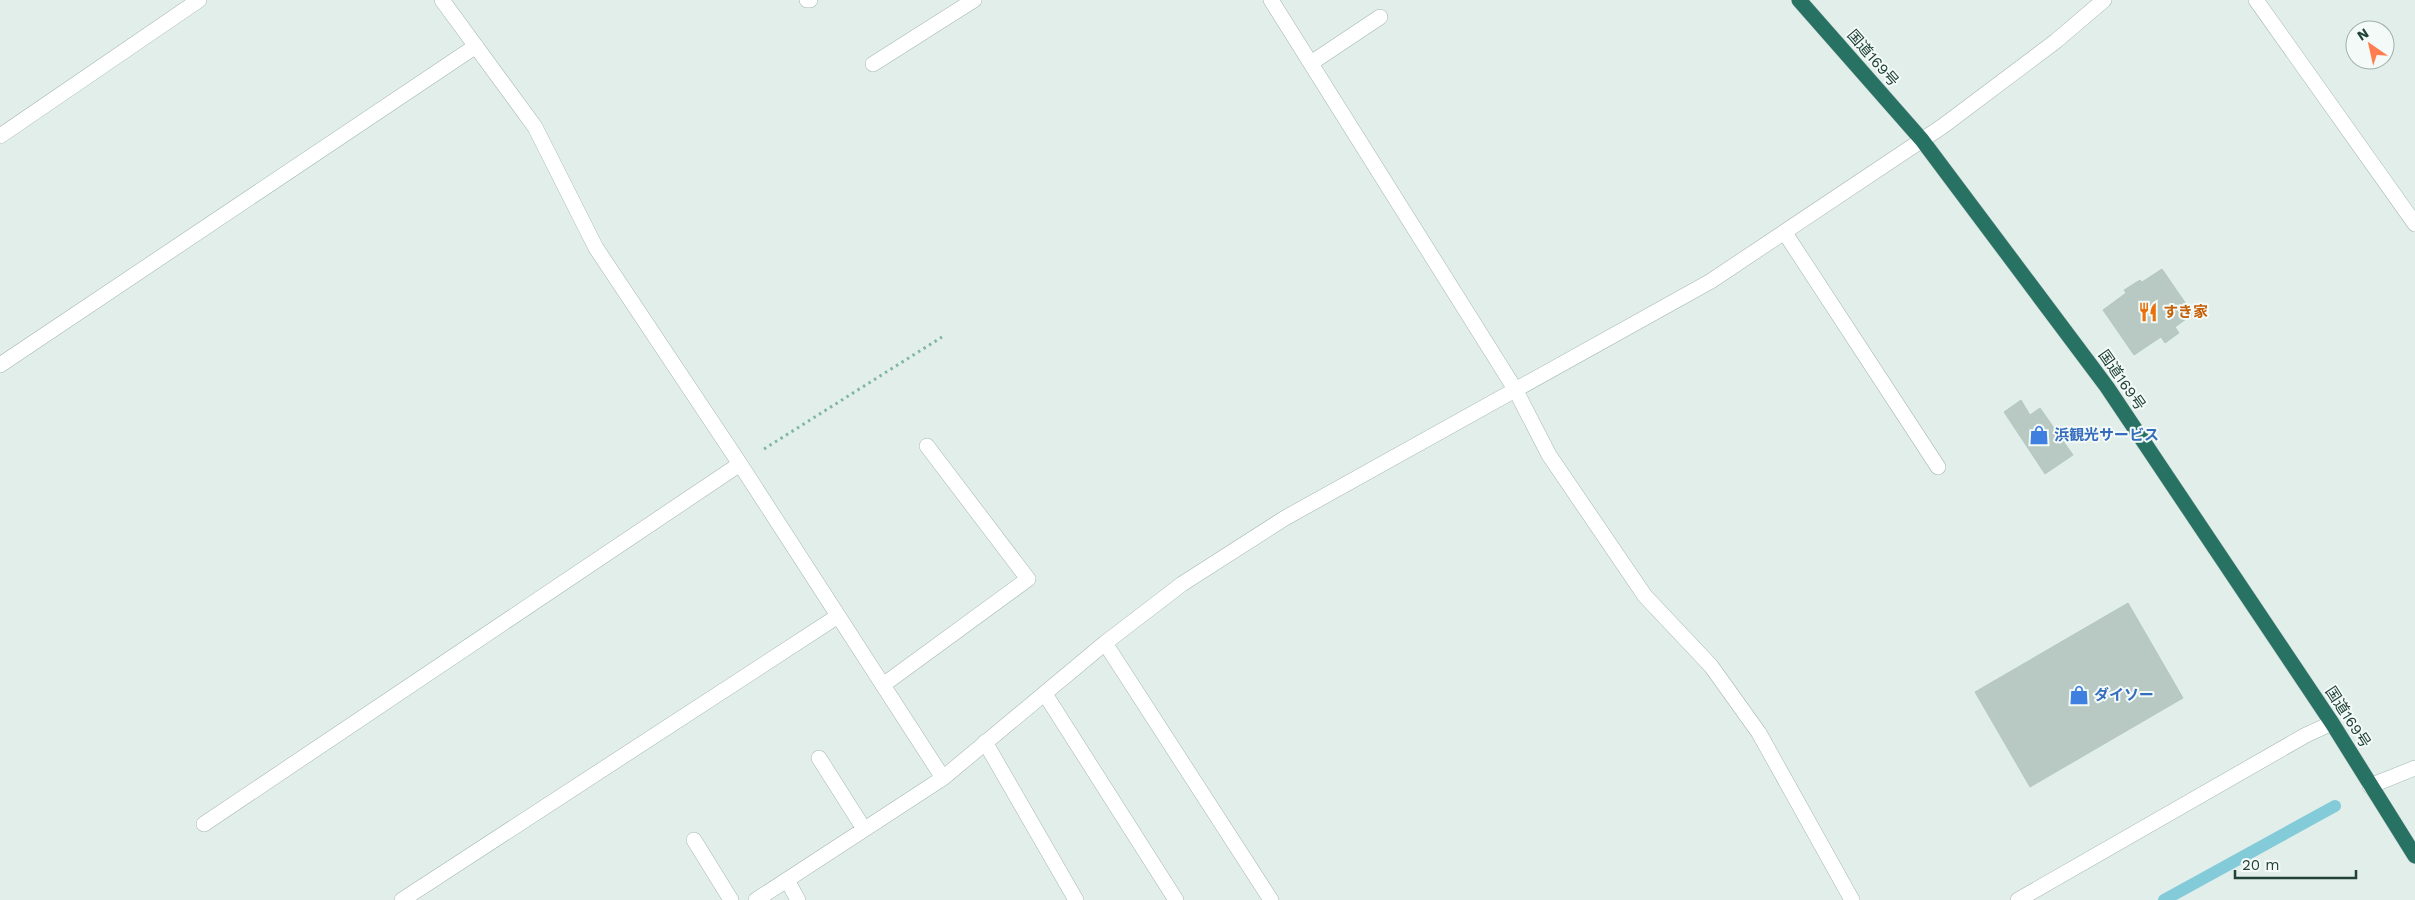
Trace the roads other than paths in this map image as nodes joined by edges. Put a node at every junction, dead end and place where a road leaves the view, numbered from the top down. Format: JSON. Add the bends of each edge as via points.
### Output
{"nodes":[{"id":1,"x":199,"y":0,"type":"edge"},
{"id":2,"x":442,"y":0,"type":"edge"},
{"id":3,"x":974,"y":0,"type":"edge"},
{"id":4,"x":1799,"y":0,"type":"edge"},
{"id":5,"x":2104,"y":0,"type":"edge"},
{"id":6,"x":2256,"y":0,"type":"edge"},
{"id":7,"x":1277,"y":2,"type":"edge"},
{"id":8,"x":1380,"y":17,"type":"dead end"},
{"id":9,"x":476,"y":46,"type":"junction"},
{"id":10,"x":873,"y":64,"type":"dead end"},
{"id":11,"x":1311,"y":64,"type":"junction"},
{"id":12,"x":0,"y":136,"type":"edge"},
{"id":13,"x":1922,"y":140,"type":"junction"},
{"id":14,"x":2415,"y":224,"type":"edge"},
{"id":15,"x":1785,"y":233,"type":"junction"},
{"id":16,"x":0,"y":365,"type":"edge"},
{"id":17,"x":1514,"y":389,"type":"junction"},
{"id":18,"x":927,"y":446,"type":"dead end"},
{"id":19,"x":740,"y":464,"type":"junction"},
{"id":20,"x":1938,"y":468,"type":"dead end"},
{"id":21,"x":838,"y":616,"type":"junction"},
{"id":22,"x":1105,"y":643,"type":"junction"},
{"id":23,"x":883,"y":685,"type":"junction"},
{"id":24,"x":1045,"y":694,"type":"junction"},
{"id":25,"x":2332,"y":723,"type":"junction"},
{"id":26,"x":985,"y":742,"type":"junction"},
{"id":27,"x":819,"y":758,"type":"dead end"},
{"id":28,"x":2415,"y":768,"type":"edge"},
{"id":29,"x":942,"y":778,"type":"junction"},
{"id":30,"x":2370,"y":786,"type":"junction"},
{"id":31,"x":204,"y":824,"type":"dead end"},
{"id":32,"x":864,"y":829,"type":"junction"},
{"id":33,"x":694,"y":840,"type":"dead end"},
{"id":34,"x":2415,"y":856,"type":"edge"},
{"id":35,"x":787,"y":880,"type":"junction"},
{"id":36,"x":402,"y":900,"type":"edge"},
{"id":37,"x":731,"y":900,"type":"edge"},
{"id":38,"x":756,"y":900,"type":"edge"},
{"id":39,"x":798,"y":900,"type":"edge"},
{"id":40,"x":1076,"y":900,"type":"edge"},
{"id":41,"x":1176,"y":900,"type":"edge"},
{"id":42,"x":1271,"y":900,"type":"edge"},
{"id":43,"x":1852,"y":900,"type":"edge"},
{"id":44,"x":2018,"y":900,"type":"edge"}],
"edges":[{"from":1,"to":12,"type":"street"},
{"from":2,"to":9,"type":"street"},
{"from":3,"to":10,"type":"street"},
{"from":4,"to":13,"type":"highway","name":"国道169号"},
{"from":5,"to":13,"type":"street","via":[[2056,41]]},
{"from":6,"to":14,"type":"street"},
{"from":7,"to":11,"type":"street"},
{"from":8,"to":11,"type":"street"},
{"from":9,"to":16,"type":"street"},
{"from":9,"to":19,"type":"street","via":[[534,127],[596,248]]},
{"from":11,"to":17,"type":"street"},
{"from":13,"to":15,"type":"street"},
{"from":13,"to":25,"type":"highway","name":"国道169号","via":[[2107,387]]},
{"from":15,"to":17,"type":"street","via":[[1711,282]]},
{"from":15,"to":20,"type":"street"},
{"from":17,"to":22,"type":"street","via":[[1285,518],[1182,584]]},
{"from":17,"to":43,"type":"street","via":[[1549,455],[1645,596],[1712,666],[1759,732]]},
{"from":18,"to":23,"type":"street","via":[[1028,579]]},
{"from":19,"to":21,"type":"street"},
{"from":19,"to":31,"type":"street"},
{"from":21,"to":23,"type":"street"},
{"from":21,"to":36,"type":"street"},
{"from":22,"to":24,"type":"street"},
{"from":22,"to":42,"type":"street"},
{"from":23,"to":29,"type":"street"},
{"from":24,"to":26,"type":"street"},
{"from":24,"to":41,"type":"street"},
{"from":25,"to":30,"type":"highway","name":"国道169号"},
{"from":25,"to":44,"type":"street"},
{"from":26,"to":29,"type":"street"},
{"from":26,"to":40,"type":"street"},
{"from":27,"to":32,"type":"street"},
{"from":28,"to":30,"type":"street"},
{"from":29,"to":32,"type":"street"},
{"from":30,"to":34,"type":"highway","name":"国道169号"},
{"from":32,"to":35,"type":"street"},
{"from":33,"to":37,"type":"street"},
{"from":35,"to":38,"type":"street"},
{"from":35,"to":39,"type":"street"}]}
